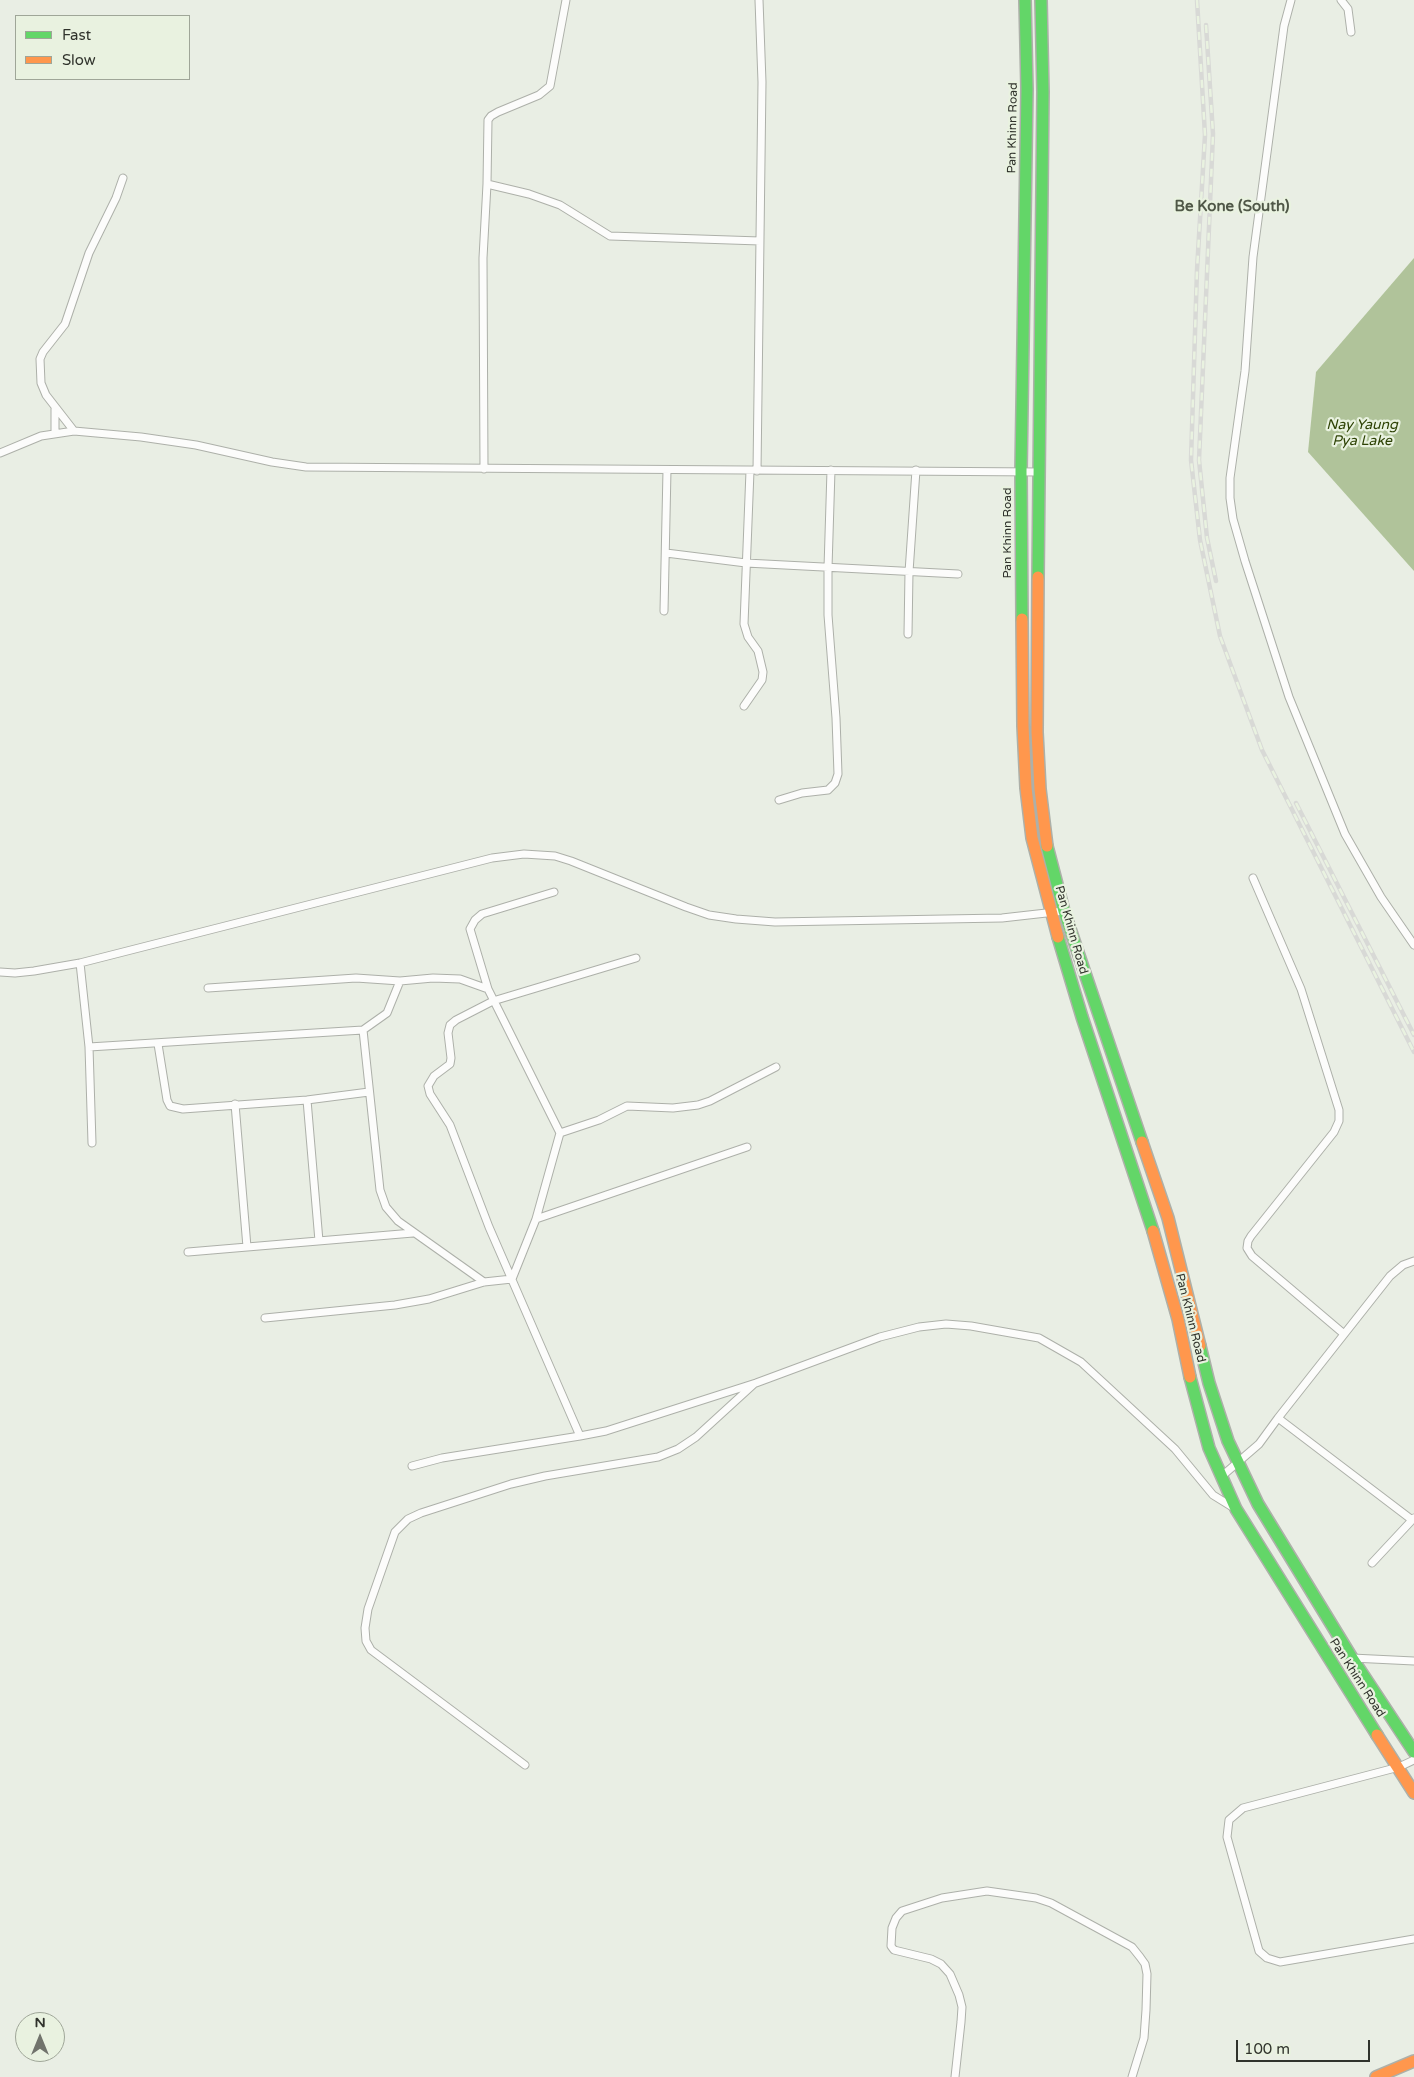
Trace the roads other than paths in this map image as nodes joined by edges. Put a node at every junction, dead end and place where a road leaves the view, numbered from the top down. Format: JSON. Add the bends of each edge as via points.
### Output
{"nodes":[{"id":1,"x":566,"y":0,"type":"edge"},
{"id":2,"x":759,"y":0,"type":"edge"},
{"id":3,"x":1025,"y":0,"type":"edge"},
{"id":4,"x":1041,"y":0,"type":"edge"},
{"id":5,"x":1291,"y":0,"type":"edge"},
{"id":6,"x":1342,"y":0,"type":"edge"},
{"id":7,"x":1351,"y":32,"type":"dead end"},
{"id":8,"x":123,"y":178,"type":"dead end"},
{"id":9,"x":487,"y":184,"type":"junction"},
{"id":10,"x":760,"y":241,"type":"junction"},
{"id":11,"x":55,"y":408,"type":"junction"},
{"id":12,"x":74,"y":431,"type":"junction"},
{"id":13,"x":55,"y":433,"type":"junction"},
{"id":14,"x":0,"y":453,"type":"edge"},
{"id":15,"x":484,"y":469,"type":"junction"},
{"id":16,"x":667,"y":470,"type":"junction"},
{"id":17,"x":831,"y":470,"type":"junction"},
{"id":18,"x":916,"y":470,"type":"junction"},
{"id":19,"x":754,"y":471,"type":"junction"},
{"id":20,"x":1022,"y":471,"type":"junction"},
{"id":21,"x":1040,"y":472,"type":"junction"},
{"id":22,"x":666,"y":553,"type":"junction"},
{"id":23,"x":746,"y":563,"type":"junction"},
{"id":24,"x":828,"y":568,"type":"junction"},
{"id":25,"x":909,"y":572,"type":"junction"},
{"id":26,"x":958,"y":574,"type":"dead end"},
{"id":27,"x":664,"y":611,"type":"dead end"},
{"id":28,"x":908,"y":634,"type":"dead end"},
{"id":29,"x":744,"y":706,"type":"dead end"},
{"id":30,"x":779,"y":800,"type":"dead end"},
{"id":31,"x":1253,"y":878,"type":"dead end"},
{"id":32,"x":554,"y":892,"type":"dead end"},
{"id":33,"x":1064,"y":911,"type":"junction"},
{"id":34,"x":1051,"y":914,"type":"junction"},
{"id":35,"x":1414,"y":945,"type":"edge"},
{"id":36,"x":636,"y":958,"type":"dead end"},
{"id":37,"x":80,"y":963,"type":"junction"},
{"id":38,"x":0,"y":972,"type":"edge"},
{"id":39,"x":400,"y":981,"type":"junction"},
{"id":40,"x":208,"y":988,"type":"dead end"},
{"id":41,"x":488,"y":989,"type":"junction"},
{"id":42,"x":493,"y":1001,"type":"junction"},
{"id":43,"x":363,"y":1030,"type":"junction"},
{"id":44,"x":158,"y":1044,"type":"junction"},
{"id":45,"x":89,"y":1047,"type":"junction"},
{"id":46,"x":776,"y":1067,"type":"dead end"},
{"id":47,"x":370,"y":1092,"type":"junction"},
{"id":48,"x":307,"y":1100,"type":"junction"},
{"id":49,"x":235,"y":1104,"type":"junction"},
{"id":50,"x":560,"y":1133,"type":"junction"},
{"id":51,"x":92,"y":1142,"type":"dead end"},
{"id":52,"x":746,"y":1147,"type":"dead end"},
{"id":53,"x":536,"y":1219,"type":"junction"},
{"id":54,"x":413,"y":1233,"type":"junction"},
{"id":55,"x":319,"y":1241,"type":"junction"},
{"id":56,"x":247,"y":1247,"type":"junction"},
{"id":57,"x":188,"y":1252,"type":"dead end"},
{"id":58,"x":1414,"y":1261,"type":"edge"},
{"id":59,"x":512,"y":1279,"type":"junction"},
{"id":60,"x":484,"y":1282,"type":"junction"},
{"id":61,"x":265,"y":1318,"type":"dead end"},
{"id":62,"x":1344,"y":1334,"type":"junction"},
{"id":63,"x":756,"y":1383,"type":"junction"},
{"id":64,"x":1278,"y":1418,"type":"junction"},
{"id":65,"x":580,"y":1436,"type":"junction"},
{"id":66,"x":1238,"y":1464,"type":"junction"},
{"id":67,"x":412,"y":1466,"type":"dead end"},
{"id":68,"x":1222,"y":1476,"type":"junction"},
{"id":69,"x":1236,"y":1509,"type":"junction"},
{"id":70,"x":1413,"y":1519,"type":"edge"},
{"id":71,"x":1372,"y":1563,"type":"dead end"},
{"id":72,"x":1352,"y":1658,"type":"junction"},
{"id":73,"x":1414,"y":1660,"type":"edge"},
{"id":74,"x":1414,"y":1752,"type":"edge"},
{"id":75,"x":1414,"y":1760,"type":"edge"},
{"id":76,"x":525,"y":1765,"type":"dead end"},
{"id":77,"x":1399,"y":1767,"type":"junction"},
{"id":78,"x":1414,"y":1794,"type":"edge"},
{"id":79,"x":1414,"y":1939,"type":"edge"},
{"id":80,"x":1414,"y":2061,"type":"edge"},
{"id":81,"x":955,"y":2077,"type":"edge"},
{"id":82,"x":1132,"y":2077,"type":"edge"},
{"id":83,"x":1376,"y":2077,"type":"edge"}],
"edges":[{"from":1,"to":9,"type":"street","via":[[550,86],[540,95],[498,112],[488,120]]},
{"from":2,"to":10,"type":"street","via":[[762,82]]},
{"from":3,"to":20,"type":"main road","name":"Pan Khinn Road","via":[[1027,89]]},
{"from":4,"to":21,"type":"main road","name":"Pan Khinn Road"},
{"from":5,"to":35,"type":"street","via":[[1284,26],[1253,257],[1230,498],[1240,544],[1277,664],[1345,834],[1381,897]]},
{"from":6,"to":7,"type":"street","via":[[1348,9]]},
{"from":8,"to":11,"type":"street","via":[[89,253],[65,324],[40,359],[42,383]]},
{"from":9,"to":10,"type":"street","via":[[560,205],[610,236]]},
{"from":9,"to":15,"type":"street","via":[[483,268]]},
{"from":10,"to":19,"type":"street"},
{"from":11,"to":12,"type":"street"},
{"from":11,"to":13,"type":"street"},
{"from":12,"to":13,"type":"street"},
{"from":12,"to":15,"type":"street","via":[[187,444],[289,465]]},
{"from":13,"to":14,"type":"street"},
{"from":15,"to":16,"type":"street"},
{"from":16,"to":19,"type":"street"},
{"from":16,"to":22,"type":"street"},
{"from":17,"to":18,"type":"street"},
{"from":17,"to":19,"type":"street"},
{"from":17,"to":24,"type":"street"},
{"from":18,"to":20,"type":"street"},
{"from":18,"to":25,"type":"street"},
{"from":19,"to":23,"type":"street"},
{"from":20,"to":21,"type":"street"},
{"from":20,"to":34,"type":"main road","name":"Pan Khinn Road","via":[[1026,788],[1032,838]]},
{"from":21,"to":33,"type":"main road","name":"Pan Khinn Road","via":[[1037,732],[1040,788],[1046,840]]},
{"from":22,"to":23,"type":"street"},
{"from":22,"to":27,"type":"street"},
{"from":23,"to":24,"type":"street"},
{"from":23,"to":29,"type":"street","via":[[744,624],[758,651],[763,672],[762,680]]},
{"from":24,"to":25,"type":"street"},
{"from":24,"to":30,"type":"street","via":[[838,774],[828,790]]},
{"from":25,"to":26,"type":"street"},
{"from":25,"to":28,"type":"street"},
{"from":31,"to":62,"type":"street","via":[[1301,989],[1339,1110],[1339,1121],[1334,1132],[1251,1236],[1247,1248],[1252,1256]]},
{"from":32,"to":41,"type":"street","via":[[482,914],[475,920],[470,929]]},
{"from":33,"to":34,"type":"street"},
{"from":33,"to":66,"type":"main road","name":"Pan Khinn Road","via":[[1168,1218],[1210,1383]]},
{"from":34,"to":37,"type":"street","via":[[1002,918],[775,922],[736,919],[686,907],[555,856],[524,854],[492,858]]},
{"from":34,"to":68,"type":"main road","name":"Pan Khinn Road","via":[[1150,1220],[1178,1319],[1196,1404],[1209,1448]]},
{"from":36,"to":42,"type":"street"},
{"from":37,"to":38,"type":"street","via":[[34,971]]},
{"from":37,"to":45,"type":"street"},
{"from":39,"to":40,"type":"street","via":[[356,978]]},
{"from":39,"to":41,"type":"street","via":[[460,979]]},
{"from":39,"to":43,"type":"street","via":[[387,1014]]},
{"from":41,"to":42,"type":"street"},
{"from":42,"to":50,"type":"street"},
{"from":42,"to":59,"type":"street","via":[[450,1026],[450,1064],[430,1081],[428,1089],[450,1125]]},
{"from":43,"to":44,"type":"street"},
{"from":43,"to":47,"type":"street"},
{"from":44,"to":45,"type":"street"},
{"from":44,"to":49,"type":"street","via":[[170,1106],[183,1109]]},
{"from":45,"to":51,"type":"street"},
{"from":46,"to":50,"type":"street","via":[[698,1105],[673,1108],[627,1106]]},
{"from":47,"to":48,"type":"street"},
{"from":47,"to":54,"type":"street","via":[[380,1190],[386,1207]]},
{"from":48,"to":49,"type":"street"},
{"from":48,"to":55,"type":"street"},
{"from":49,"to":56,"type":"street"},
{"from":50,"to":53,"type":"street"},
{"from":52,"to":53,"type":"street"},
{"from":53,"to":59,"type":"street"},
{"from":54,"to":55,"type":"street"},
{"from":54,"to":60,"type":"street"},
{"from":55,"to":56,"type":"street"},
{"from":56,"to":57,"type":"street"},
{"from":58,"to":62,"type":"street","via":[[1390,1276]]},
{"from":59,"to":60,"type":"street"},
{"from":59,"to":65,"type":"street"},
{"from":60,"to":61,"type":"street","via":[[429,1299]]},
{"from":62,"to":64,"type":"street"},
{"from":63,"to":65,"type":"street","via":[[606,1431]]},
{"from":63,"to":69,"type":"street","via":[[880,1337],[919,1327],[971,1326],[1039,1338],[1081,1362],[1175,1449],[1213,1495]]},
{"from":63,"to":76,"type":"street","via":[[678,1450],[631,1463],[511,1484],[421,1513],[408,1519],[395,1532],[368,1610],[365,1628],[371,1650]]},
{"from":64,"to":66,"type":"street","via":[[1259,1444]]},
{"from":64,"to":70,"type":"street"},
{"from":65,"to":67,"type":"street","via":[[442,1458]]},
{"from":66,"to":68,"type":"street"},
{"from":66,"to":72,"type":"main road","name":"Pan Khinn Road","via":[[1258,1504]]},
{"from":68,"to":69,"type":"main road","name":"Pan Khinn Road"},
{"from":69,"to":77,"type":"main road","name":"Pan Khinn Road"},
{"from":70,"to":71,"type":"street"},
{"from":72,"to":73,"type":"street"},
{"from":72,"to":74,"type":"main road","name":"Pan Khinn Road"},
{"from":75,"to":77,"type":"street"},
{"from":77,"to":78,"type":"main road","name":"Pan Khinn Road"},
{"from":77,"to":79,"type":"street","via":[[1243,1808],[1229,1820],[1227,1837],[1259,1951],[1267,1958],[1280,1962]]},
{"from":80,"to":83,"type":"main road"},
{"from":81,"to":82,"type":"street","via":[[962,2007],[959,1995],[950,1974],[941,1964],[894,1950],[891,1946],[892,1928],[902,1911],[942,1898],[987,1891],[1051,1903],[1132,1947],[1140,1957],[1147,1974],[1146,2010],[1144,2038]]}]}
